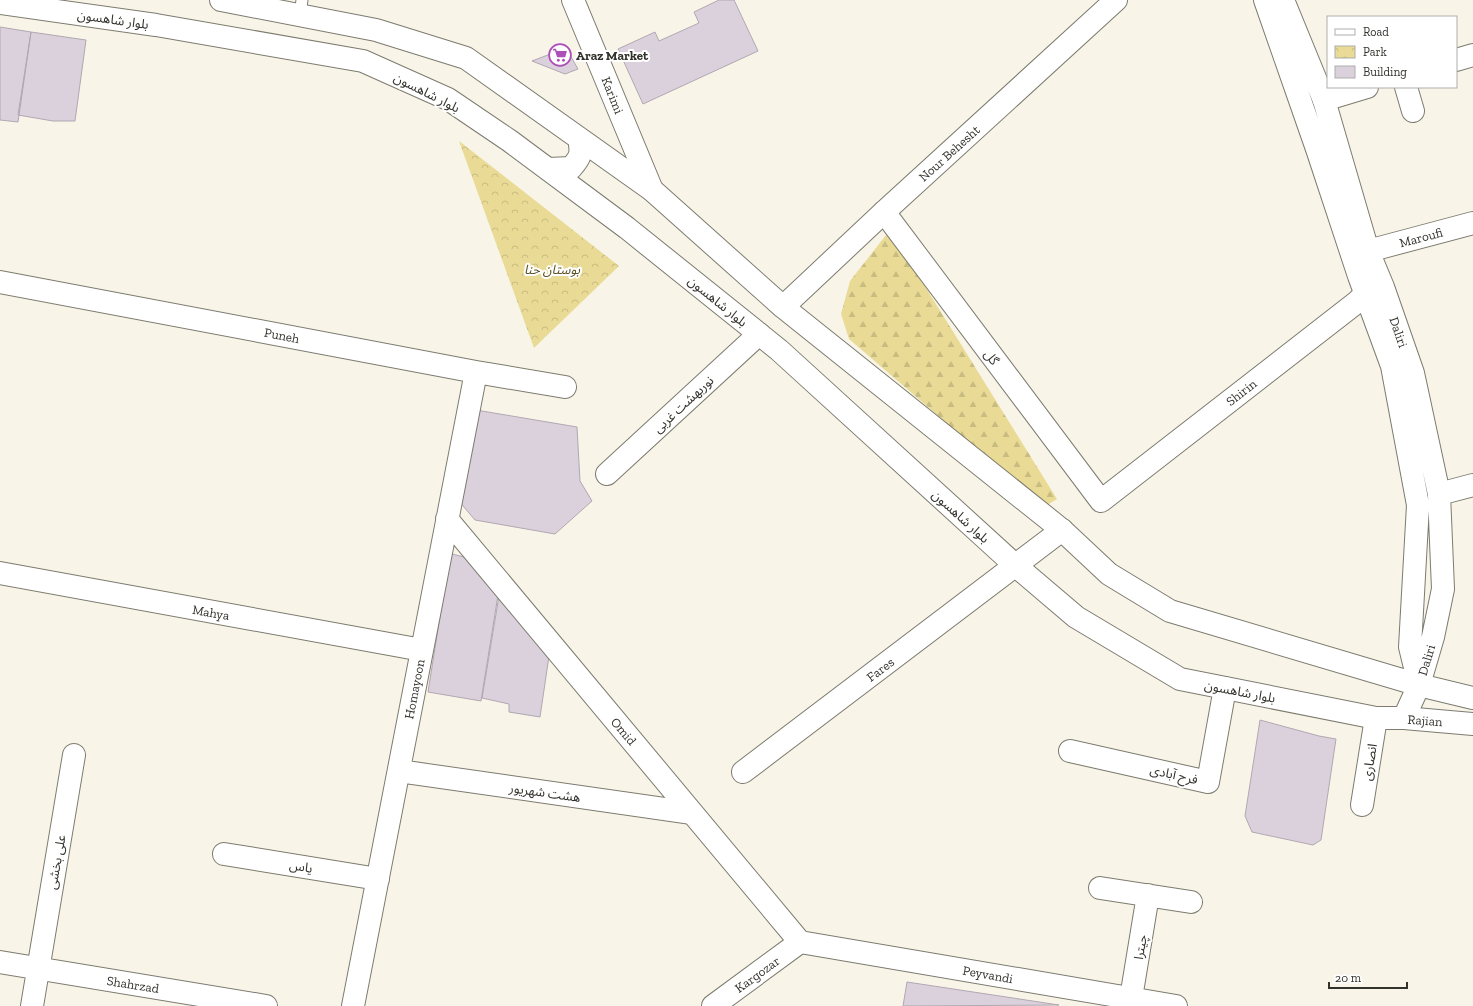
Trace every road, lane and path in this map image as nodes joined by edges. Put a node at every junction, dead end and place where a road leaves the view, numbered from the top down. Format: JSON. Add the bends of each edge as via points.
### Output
{"nodes":[{"id":1,"x":221,"y":0,"type":"edge"},
{"id":2,"x":574,"y":0,"type":"edge"},
{"id":3,"x":1116,"y":0,"type":"edge"},
{"id":4,"x":1265,"y":0,"type":"edge"},
{"id":5,"x":1284,"y":0,"type":"edge"},
{"id":6,"x":0,"y":3,"type":"edge"},
{"id":7,"x":301,"y":8,"type":"edge"},
{"id":8,"x":1473,"y":55,"type":"edge"},
{"id":9,"x":1457,"y":60,"type":"edge"},
{"id":10,"x":1364,"y":88,"type":"edge"},
{"id":11,"x":1406,"y":88,"type":"edge"},
{"id":12,"x":1324,"y":100,"type":"junction"},
{"id":13,"x":1413,"y":111,"type":"dead end"},
{"id":14,"x":579,"y":139,"type":"junction"},
{"id":15,"x":548,"y":169,"type":"junction"},
{"id":16,"x":652,"y":190,"type":"junction"},
{"id":17,"x":884,"y":212,"type":"junction"},
{"id":18,"x":1473,"y":223,"type":"edge"},
{"id":19,"x":1368,"y":251,"type":"junction"},
{"id":20,"x":0,"y":282,"type":"edge"},
{"id":21,"x":1373,"y":288,"type":"junction"},
{"id":22,"x":783,"y":307,"type":"junction"},
{"id":23,"x":759,"y":334,"type":"junction"},
{"id":24,"x":476,"y":372,"type":"junction"},
{"id":25,"x":565,"y":388,"type":"dead end"},
{"id":26,"x":607,"y":474,"type":"dead end"},
{"id":27,"x":1473,"y":484,"type":"edge"},
{"id":28,"x":1439,"y":494,"type":"junction"},
{"id":29,"x":1101,"y":502,"type":"joint"},
{"id":30,"x":447,"y":519,"type":"junction"},
{"id":31,"x":1062,"y":530,"type":"junction"},
{"id":32,"x":1016,"y":566,"type":"junction"},
{"id":33,"x":0,"y":573,"type":"edge"},
{"id":34,"x":422,"y":650,"type":"junction"},
{"id":35,"x":1419,"y":685,"type":"junction"},
{"id":36,"x":1225,"y":688,"type":"junction"},
{"id":37,"x":1473,"y":698,"type":"edge"},
{"id":38,"x":1376,"y":718,"type":"junction"},
{"id":39,"x":1404,"y":718,"type":"junction"},
{"id":40,"x":1473,"y":724,"type":"edge"},
{"id":41,"x":1070,"y":751,"type":"dead end"},
{"id":42,"x":74,"y":755,"type":"dead end"},
{"id":43,"x":398,"y":771,"type":"junction"},
{"id":44,"x":743,"y":772,"type":"dead end"},
{"id":45,"x":1362,"y":805,"type":"dead end"},
{"id":46,"x":692,"y":813,"type":"junction"},
{"id":47,"x":224,"y":854,"type":"dead end"},
{"id":48,"x":378,"y":879,"type":"junction"},
{"id":49,"x":1100,"y":888,"type":"dead end"},
{"id":50,"x":1148,"y":895,"type":"junction"},
{"id":51,"x":1191,"y":902,"type":"dead end"},
{"id":52,"x":800,"y":942,"type":"junction"},
{"id":53,"x":0,"y":962,"type":"edge"},
{"id":54,"x":38,"y":968,"type":"junction"},
{"id":55,"x":1131,"y":998,"type":"junction"},
{"id":56,"x":32,"y":1006,"type":"edge"},
{"id":57,"x":266,"y":1006,"type":"edge"},
{"id":58,"x":353,"y":1006,"type":"edge"},
{"id":59,"x":713,"y":1006,"type":"edge"},
{"id":60,"x":1176,"y":1006,"type":"edge"}],
"edges":[{"from":1,"to":7,"type":"street"},
{"from":2,"to":16,"type":"street","name":"Karimi"},
{"from":3,"to":17,"type":"street","name":"Nour Behesht"},
{"from":4,"to":21,"type":"street","name":"Daliri","via":[[1317,149]]},
{"from":5,"to":12,"type":"street","name":"Daliri"},
{"from":6,"to":15,"type":"street","name":"بلوار شاهسون","via":[[156,25],[362,61],[448,99]]},
{"from":7,"to":14,"type":"street","via":[[466,58]]},
{"from":8,"to":9,"type":"street"},
{"from":10,"to":12,"type":"street"},
{"from":11,"to":13,"type":"street"},
{"from":12,"to":19,"type":"street","name":"Daliri"},
{"from":14,"to":15,"type":"street","via":[[579,159],[571,168]]},
{"from":14,"to":16,"type":"street"},
{"from":15,"to":23,"type":"street","name":"بلوار شاهسون","via":[[627,228]]},
{"from":16,"to":22,"type":"street"},
{"from":17,"to":22,"type":"street","name":"Nour Behesht"},
{"from":17,"to":29,"type":"street","name":"گل"},
{"from":18,"to":19,"type":"street","name":"Maroufi"},
{"from":19,"to":21,"type":"street","name":"Daliri"},
{"from":20,"to":24,"type":"street","name":"Puneh"},
{"from":21,"to":28,"type":"street","name":"Daliri","via":[[1413,373]]},
{"from":21,"to":29,"type":"street","name":"Shirin"},
{"from":21,"to":35,"type":"street","name":"Daliri","via":[[1392,366],[1418,504],[1410,647]]},
{"from":22,"to":31,"type":"street"},
{"from":23,"to":26,"type":"street","name":"نوربهشت غربی"},
{"from":23,"to":32,"type":"street","name":"بلوار شاهسون"},
{"from":24,"to":25,"type":"street","name":"Puneh"},
{"from":24,"to":30,"type":"street","name":"Homayoon"},
{"from":27,"to":28,"type":"street"},
{"from":28,"to":35,"type":"street","name":"Daliri","via":[[1443,589]]},
{"from":30,"to":34,"type":"street","name":"Homayoon"},
{"from":30,"to":46,"type":"street","name":"Omid"},
{"from":31,"to":32,"type":"street","name":"Fares"},
{"from":31,"to":35,"type":"street","via":[[1109,574],[1170,611]]},
{"from":32,"to":36,"type":"street","name":"بلوار شاهسون","via":[[1076,617],[1180,679]]},
{"from":32,"to":44,"type":"street","name":"Fares"},
{"from":33,"to":34,"type":"street","name":"Mahya"},
{"from":34,"to":43,"type":"street","name":"Homayoon"},
{"from":35,"to":37,"type":"street"},
{"from":35,"to":39,"type":"street"},
{"from":36,"to":38,"type":"street","name":"بلوار شاهسون"},
{"from":36,"to":41,"type":"street","name":"فرح آبادی","via":[[1208,782]]},
{"from":38,"to":39,"type":"street","name":"Rajian"},
{"from":38,"to":45,"type":"street","name":"انصاری"},
{"from":39,"to":40,"type":"street","name":"Rajian"},
{"from":42,"to":54,"type":"street","name":"علی بخشی"},
{"from":43,"to":46,"type":"street","name":"هشت شهریور"},
{"from":43,"to":48,"type":"street","name":"Homayoon"},
{"from":46,"to":52,"type":"street","name":"Omid"},
{"from":47,"to":48,"type":"street","name":"یاس"},
{"from":48,"to":58,"type":"street","name":"Homayoon"},
{"from":49,"to":50,"type":"street"},
{"from":50,"to":51,"type":"street"},
{"from":50,"to":55,"type":"street","name":"چیترا"},
{"from":52,"to":55,"type":"street","name":"Peyvandi"},
{"from":52,"to":59,"type":"street","name":"Kargozar"},
{"from":53,"to":54,"type":"street","name":"Shahrzad"},
{"from":54,"to":56,"type":"street","name":"علی بخشی"},
{"from":54,"to":57,"type":"street","name":"Shahrzad"},
{"from":55,"to":60,"type":"street","name":"Peyvandi"}]}
